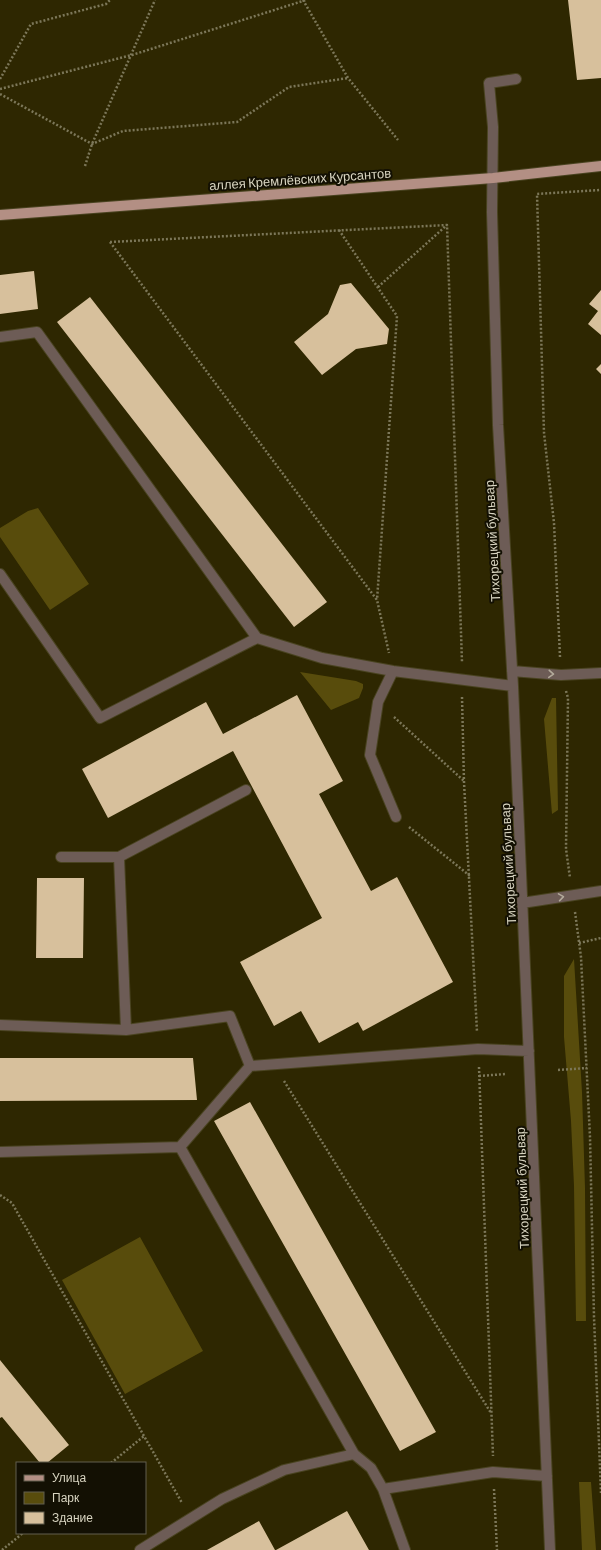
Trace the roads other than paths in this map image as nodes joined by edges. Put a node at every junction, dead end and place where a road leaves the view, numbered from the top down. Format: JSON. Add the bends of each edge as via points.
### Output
{"nodes":[{"id":1,"x":516,"y":79,"type":"dead end"},
{"id":2,"x":601,"y":166,"type":"edge"},
{"id":3,"x":493,"y":178,"type":"junction"},
{"id":4,"x":0,"y":215,"type":"edge"},
{"id":5,"x":0,"y":337,"type":"edge"},
{"id":6,"x":0,"y":574,"type":"edge"},
{"id":7,"x":257,"y":638,"type":"junction"},
{"id":8,"x":393,"y":671,"type":"junction"},
{"id":9,"x":512,"y":671,"type":"junction"},
{"id":10,"x":601,"y":673,"type":"edge"},
{"id":11,"x":513,"y":686,"type":"junction"},
{"id":12,"x":246,"y":790,"type":"dead end"},
{"id":13,"x":396,"y":817,"type":"road end"},
{"id":14,"x":61,"y":857,"type":"dead end"},
{"id":15,"x":119,"y":857,"type":"junction"},
{"id":16,"x":601,"y":891,"type":"edge"},
{"id":17,"x":522,"y":903,"type":"junction"},
{"id":18,"x":0,"y":1025,"type":"edge"},
{"id":19,"x":126,"y":1030,"type":"junction"},
{"id":20,"x":529,"y":1050,"type":"junction"},
{"id":21,"x":250,"y":1066,"type":"junction"},
{"id":22,"x":180,"y":1147,"type":"junction"},
{"id":23,"x":0,"y":1152,"type":"edge"},
{"id":24,"x":354,"y":1454,"type":"junction"},
{"id":25,"x":547,"y":1476,"type":"junction"},
{"id":26,"x":383,"y":1489,"type":"junction"},
{"id":27,"x":140,"y":1550,"type":"edge"},
{"id":28,"x":405,"y":1550,"type":"edge"},
{"id":29,"x":550,"y":1550,"type":"edge"}],
"edges":[{"from":1,"to":3,"type":"street","name":"Тихорецкий бульвар","via":[[489,82],[493,127]]},
{"from":2,"to":3,"type":"main road","name":"аллея Кремлёвских Курсантов"},
{"from":3,"to":4,"type":"main road","name":"аллея Кремлёвских Курсантов"},
{"from":3,"to":9,"type":"street","name":"Тихорецкий бульвар","via":[[498,425]]},
{"from":5,"to":7,"type":"street","via":[[37,332]]},
{"from":6,"to":7,"type":"street","via":[[100,718]]},
{"from":7,"to":8,"type":"street","via":[[322,658]]},
{"from":8,"to":11,"type":"street"},
{"from":8,"to":13,"type":"street","via":[[378,702],[370,755]]},
{"from":9,"to":10,"type":"street","one_way":true,"via":[[561,675]]},
{"from":9,"to":11,"type":"street","name":"Тихорецкий бульвар"},
{"from":11,"to":17,"type":"street","name":"Тихорецкий бульвар"},
{"from":12,"to":15,"type":"street"},
{"from":14,"to":15,"type":"street"},
{"from":15,"to":19,"type":"street"},
{"from":17,"to":16,"type":"street","one_way":true},
{"from":17,"to":20,"type":"street","name":"Тихорецкий бульвар"},
{"from":18,"to":19,"type":"street"},
{"from":19,"to":21,"type":"street","via":[[230,1016]]},
{"from":20,"to":21,"type":"street","via":[[478,1049]]},
{"from":20,"to":25,"type":"street","name":"Тихорецкий бульвар"},
{"from":21,"to":22,"type":"street"},
{"from":22,"to":23,"type":"street"},
{"from":22,"to":24,"type":"street"},
{"from":24,"to":26,"type":"street","via":[[371,1468]]},
{"from":24,"to":27,"type":"street","via":[[284,1470],[222,1499]]},
{"from":25,"to":26,"type":"street","via":[[493,1472]]},
{"from":25,"to":29,"type":"street","name":"Тихорецкий бульвар"},
{"from":26,"to":28,"type":"street"}]}
